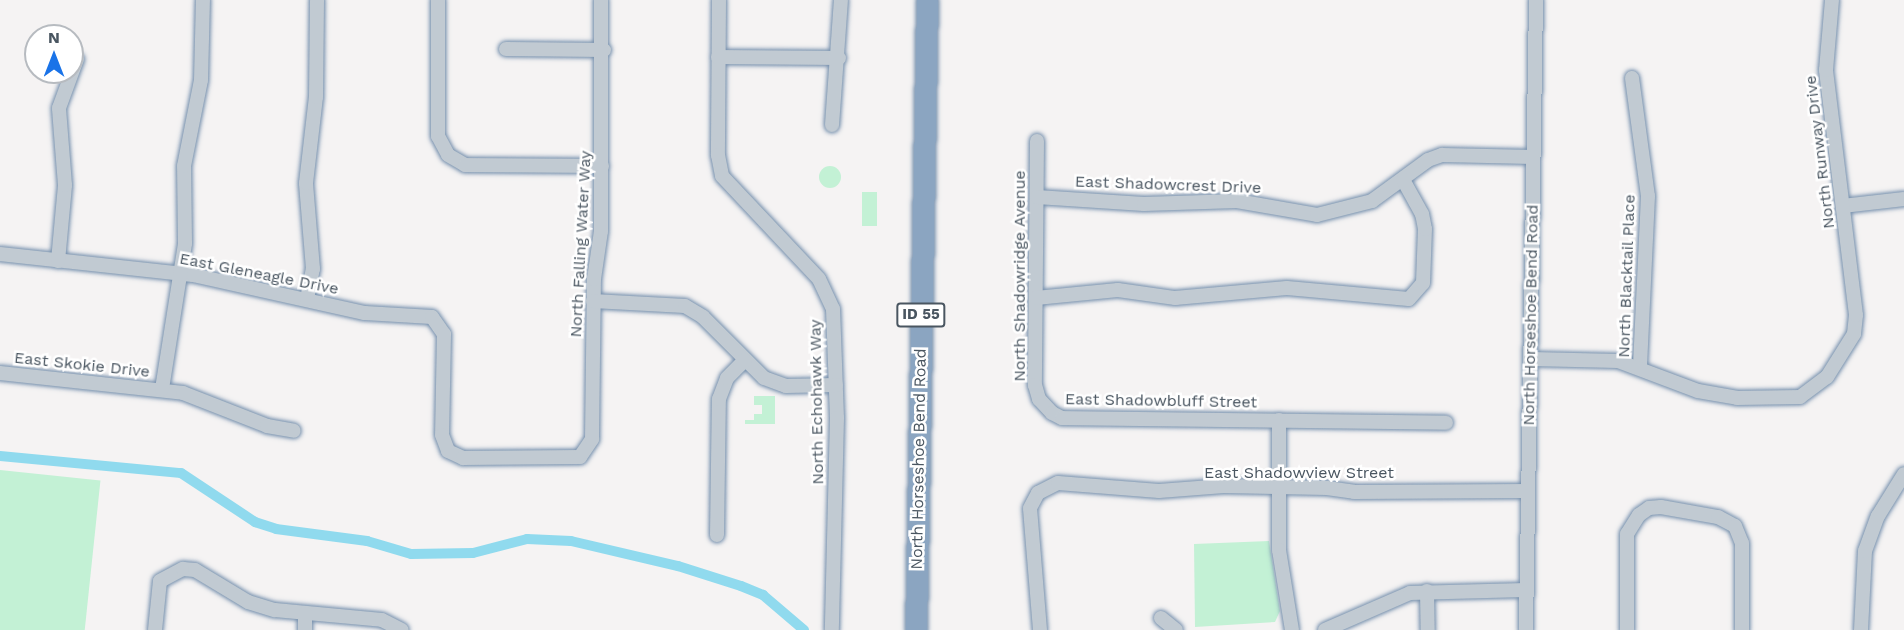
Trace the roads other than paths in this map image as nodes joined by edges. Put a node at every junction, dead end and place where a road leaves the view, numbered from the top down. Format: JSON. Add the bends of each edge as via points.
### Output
{"nodes":[{"id":1,"x":202,"y":0,"type":"edge"},
{"id":2,"x":317,"y":0,"type":"edge"},
{"id":3,"x":438,"y":0,"type":"edge"},
{"id":4,"x":602,"y":0,"type":"edge"},
{"id":5,"x":719,"y":0,"type":"edge"},
{"id":6,"x":841,"y":0,"type":"edge"},
{"id":7,"x":927,"y":0,"type":"edge"},
{"id":8,"x":1536,"y":0,"type":"edge"},
{"id":9,"x":1832,"y":0,"type":"edge"},
{"id":10,"x":506,"y":49,"type":"dead end"},
{"id":11,"x":604,"y":50,"type":"junction"},
{"id":12,"x":718,"y":57,"type":"junction"},
{"id":13,"x":839,"y":58,"type":"junction"},
{"id":14,"x":1632,"y":78,"type":"dead end"},
{"id":15,"x":68,"y":84,"type":"edge"},
{"id":16,"x":832,"y":125,"type":"dead end"},
{"id":17,"x":1037,"y":141,"type":"dead end"},
{"id":18,"x":1533,"y":157,"type":"junction"},
{"id":19,"x":602,"y":166,"type":"junction"},
{"id":20,"x":1403,"y":180,"type":"junction"},
{"id":21,"x":1037,"y":197,"type":"junction"},
{"id":22,"x":1904,"y":198,"type":"edge"},
{"id":23,"x":1843,"y":206,"type":"junction"},
{"id":24,"x":0,"y":254,"type":"edge"},
{"id":25,"x":58,"y":261,"type":"junction"},
{"id":26,"x":182,"y":274,"type":"junction"},
{"id":27,"x":1036,"y":298,"type":"junction"},
{"id":28,"x":307,"y":300,"type":"junction"},
{"id":29,"x":593,"y":301,"type":"junction"},
{"id":30,"x":1531,"y":359,"type":"junction"},
{"id":31,"x":745,"y":360,"type":"junction"},
{"id":32,"x":1640,"y":367,"type":"junction"},
{"id":33,"x":0,"y":373,"type":"edge"},
{"id":34,"x":836,"y":384,"type":"junction"},
{"id":35,"x":162,"y":389,"type":"junction"},
{"id":36,"x":1044,"y":408,"type":"joint"},
{"id":37,"x":1279,"y":420,"type":"junction"},
{"id":38,"x":1446,"y":423,"type":"dead end"},
{"id":39,"x":294,"y":431,"type":"dead end"},
{"id":40,"x":448,"y":451,"type":"joint"},
{"id":41,"x":1904,"y":474,"type":"edge"},
{"id":42,"x":1279,"y":487,"type":"junction"},
{"id":43,"x":1528,"y":491,"type":"junction"},
{"id":44,"x":717,"y":535,"type":"dead end"},
{"id":45,"x":1526,"y":590,"type":"junction"},
{"id":46,"x":1427,"y":591,"type":"junction"},
{"id":47,"x":305,"y":614,"type":"junction"},
{"id":48,"x":1161,"y":618,"type":"dead end"},
{"id":49,"x":155,"y":630,"type":"edge"},
{"id":50,"x":305,"y":630,"type":"edge"},
{"id":51,"x":402,"y":630,"type":"edge"},
{"id":52,"x":832,"y":630,"type":"edge"},
{"id":53,"x":916,"y":630,"type":"edge"},
{"id":54,"x":1040,"y":630,"type":"edge"},
{"id":55,"x":1176,"y":630,"type":"edge"},
{"id":56,"x":1293,"y":630,"type":"edge"},
{"id":57,"x":1325,"y":630,"type":"edge"},
{"id":58,"x":1428,"y":630,"type":"edge"},
{"id":59,"x":1526,"y":630,"type":"edge"},
{"id":60,"x":1628,"y":630,"type":"edge"},
{"id":61,"x":1742,"y":630,"type":"edge"},
{"id":62,"x":1860,"y":630,"type":"edge"}],
"edges":[{"from":1,"to":26,"type":"street","via":[[201,80],[184,166]]},
{"from":2,"to":28,"type":"street","via":[[316,97],[306,183],[313,269]]},
{"from":3,"to":19,"type":"street","via":[[438,136],[448,154],[465,165]]},
{"from":4,"to":11,"type":"street","name":"North Falling Water Way"},
{"from":5,"to":12,"type":"street","name":"North Echohawk Way"},
{"from":6,"to":13,"type":"street"},
{"from":7,"to":53,"type":"highway","name":"North Horseshoe Bend Road","number":"ID 55"},
{"from":8,"to":18,"type":"street","name":"North Horseshoe Bend Road"},
{"from":9,"to":23,"type":"street","name":"North Runway Drive","via":[[1826,70]]},
{"from":10,"to":11,"type":"street"},
{"from":11,"to":19,"type":"street","name":"North Falling Water Way"},
{"from":12,"to":13,"type":"street"},
{"from":12,"to":34,"type":"street","name":"North Echohawk Way","via":[[718,155],[722,176],[826,288],[833,309]]},
{"from":13,"to":16,"type":"street"},
{"from":14,"to":32,"type":"street","name":"North Blacktail Place","via":[[1648,196]]},
{"from":15,"to":25,"type":"street","via":[[59,108],[65,185]]},
{"from":17,"to":21,"type":"street","name":"North Shadowridge Avenue"},
{"from":18,"to":20,"type":"street","name":"East Shadowcrest Drive","via":[[1442,155],[1428,160]]},
{"from":18,"to":30,"type":"street","name":"North Horseshoe Bend Road"},
{"from":19,"to":29,"type":"street","name":"North Falling Water Way","via":[[601,231]]},
{"from":20,"to":21,"type":"street","name":"East Shadowcrest Drive","via":[[1372,201],[1317,215],[1237,201],[1144,204]]},
{"from":20,"to":27,"type":"street","via":[[1422,214],[1425,229],[1423,283],[1415,296],[1402,301],[1287,288],[1175,298],[1118,290]]},
{"from":21,"to":27,"type":"street","name":"North Shadowridge Avenue"},
{"from":22,"to":23,"type":"street"},
{"from":23,"to":32,"type":"street","name":"North Runway Drive","via":[[1857,315],[1848,344],[1827,377],[1800,397],[1717,396]]},
{"from":24,"to":25,"type":"street","name":"East Gleneagle Drive"},
{"from":25,"to":26,"type":"street","name":"East Gleneagle Drive"},
{"from":26,"to":28,"type":"street","name":"East Gleneagle Drive"},
{"from":26,"to":35,"type":"street"},
{"from":27,"to":36,"type":"street","name":"North Shadowridge Avenue","via":[[1035,384]]},
{"from":28,"to":40,"type":"street","name":"East Gleneagle Drive","via":[[365,312],[424,315],[438,321],[444,334],[442,435]]},
{"from":29,"to":31,"type":"street","via":[[685,306],[704,317]]},
{"from":29,"to":40,"type":"street","name":"North Falling Water Way","via":[[592,439],[586,452],[580,457],[559,459],[463,458]]},
{"from":30,"to":32,"type":"street","name":"North Runway Drive","via":[[1607,360]]},
{"from":30,"to":43,"type":"street","name":"North Horseshoe Bend Road"},
{"from":31,"to":34,"type":"street","via":[[774,383]]},
{"from":31,"to":44,"type":"street","via":[[727,378],[719,399]]},
{"from":33,"to":35,"type":"street","name":"East Skokie Drive"},
{"from":34,"to":52,"type":"street","name":"North Echohawk Way"},
{"from":35,"to":39,"type":"street","name":"East Skokie Drive","via":[[204,399],[267,426]]},
{"from":36,"to":37,"type":"street","name":"East Shadowbluff Street","via":[[1062,418]]},
{"from":37,"to":38,"type":"street","name":"East Shadowbluff Street"},
{"from":37,"to":42,"type":"street"},
{"from":41,"to":62,"type":"street","via":[[1878,516],[1865,551]]},
{"from":42,"to":43,"type":"street","name":"East Shadowview Street","via":[[1354,492]]},
{"from":42,"to":54,"type":"street","name":"East Shadowview Street","via":[[1159,490],[1058,483],[1038,493],[1030,508]]},
{"from":42,"to":56,"type":"street","via":[[1279,550]]},
{"from":43,"to":45,"type":"street","name":"North Horseshoe Bend Road"},
{"from":45,"to":46,"type":"street"},
{"from":45,"to":59,"type":"street","name":"North Horseshoe Bend Road"},
{"from":46,"to":57,"type":"street","via":[[1410,593]]},
{"from":46,"to":58,"type":"street"},
{"from":47,"to":49,"type":"street","via":[[248,602],[195,570],[171,572],[160,581]]},
{"from":47,"to":50,"type":"street"},
{"from":47,"to":51,"type":"street","via":[[382,620]]},
{"from":48,"to":55,"type":"street"},
{"from":60,"to":61,"type":"street","via":[[1627,534],[1639,514],[1660,507],[1718,517],[1735,526],[1742,543]]}]}
